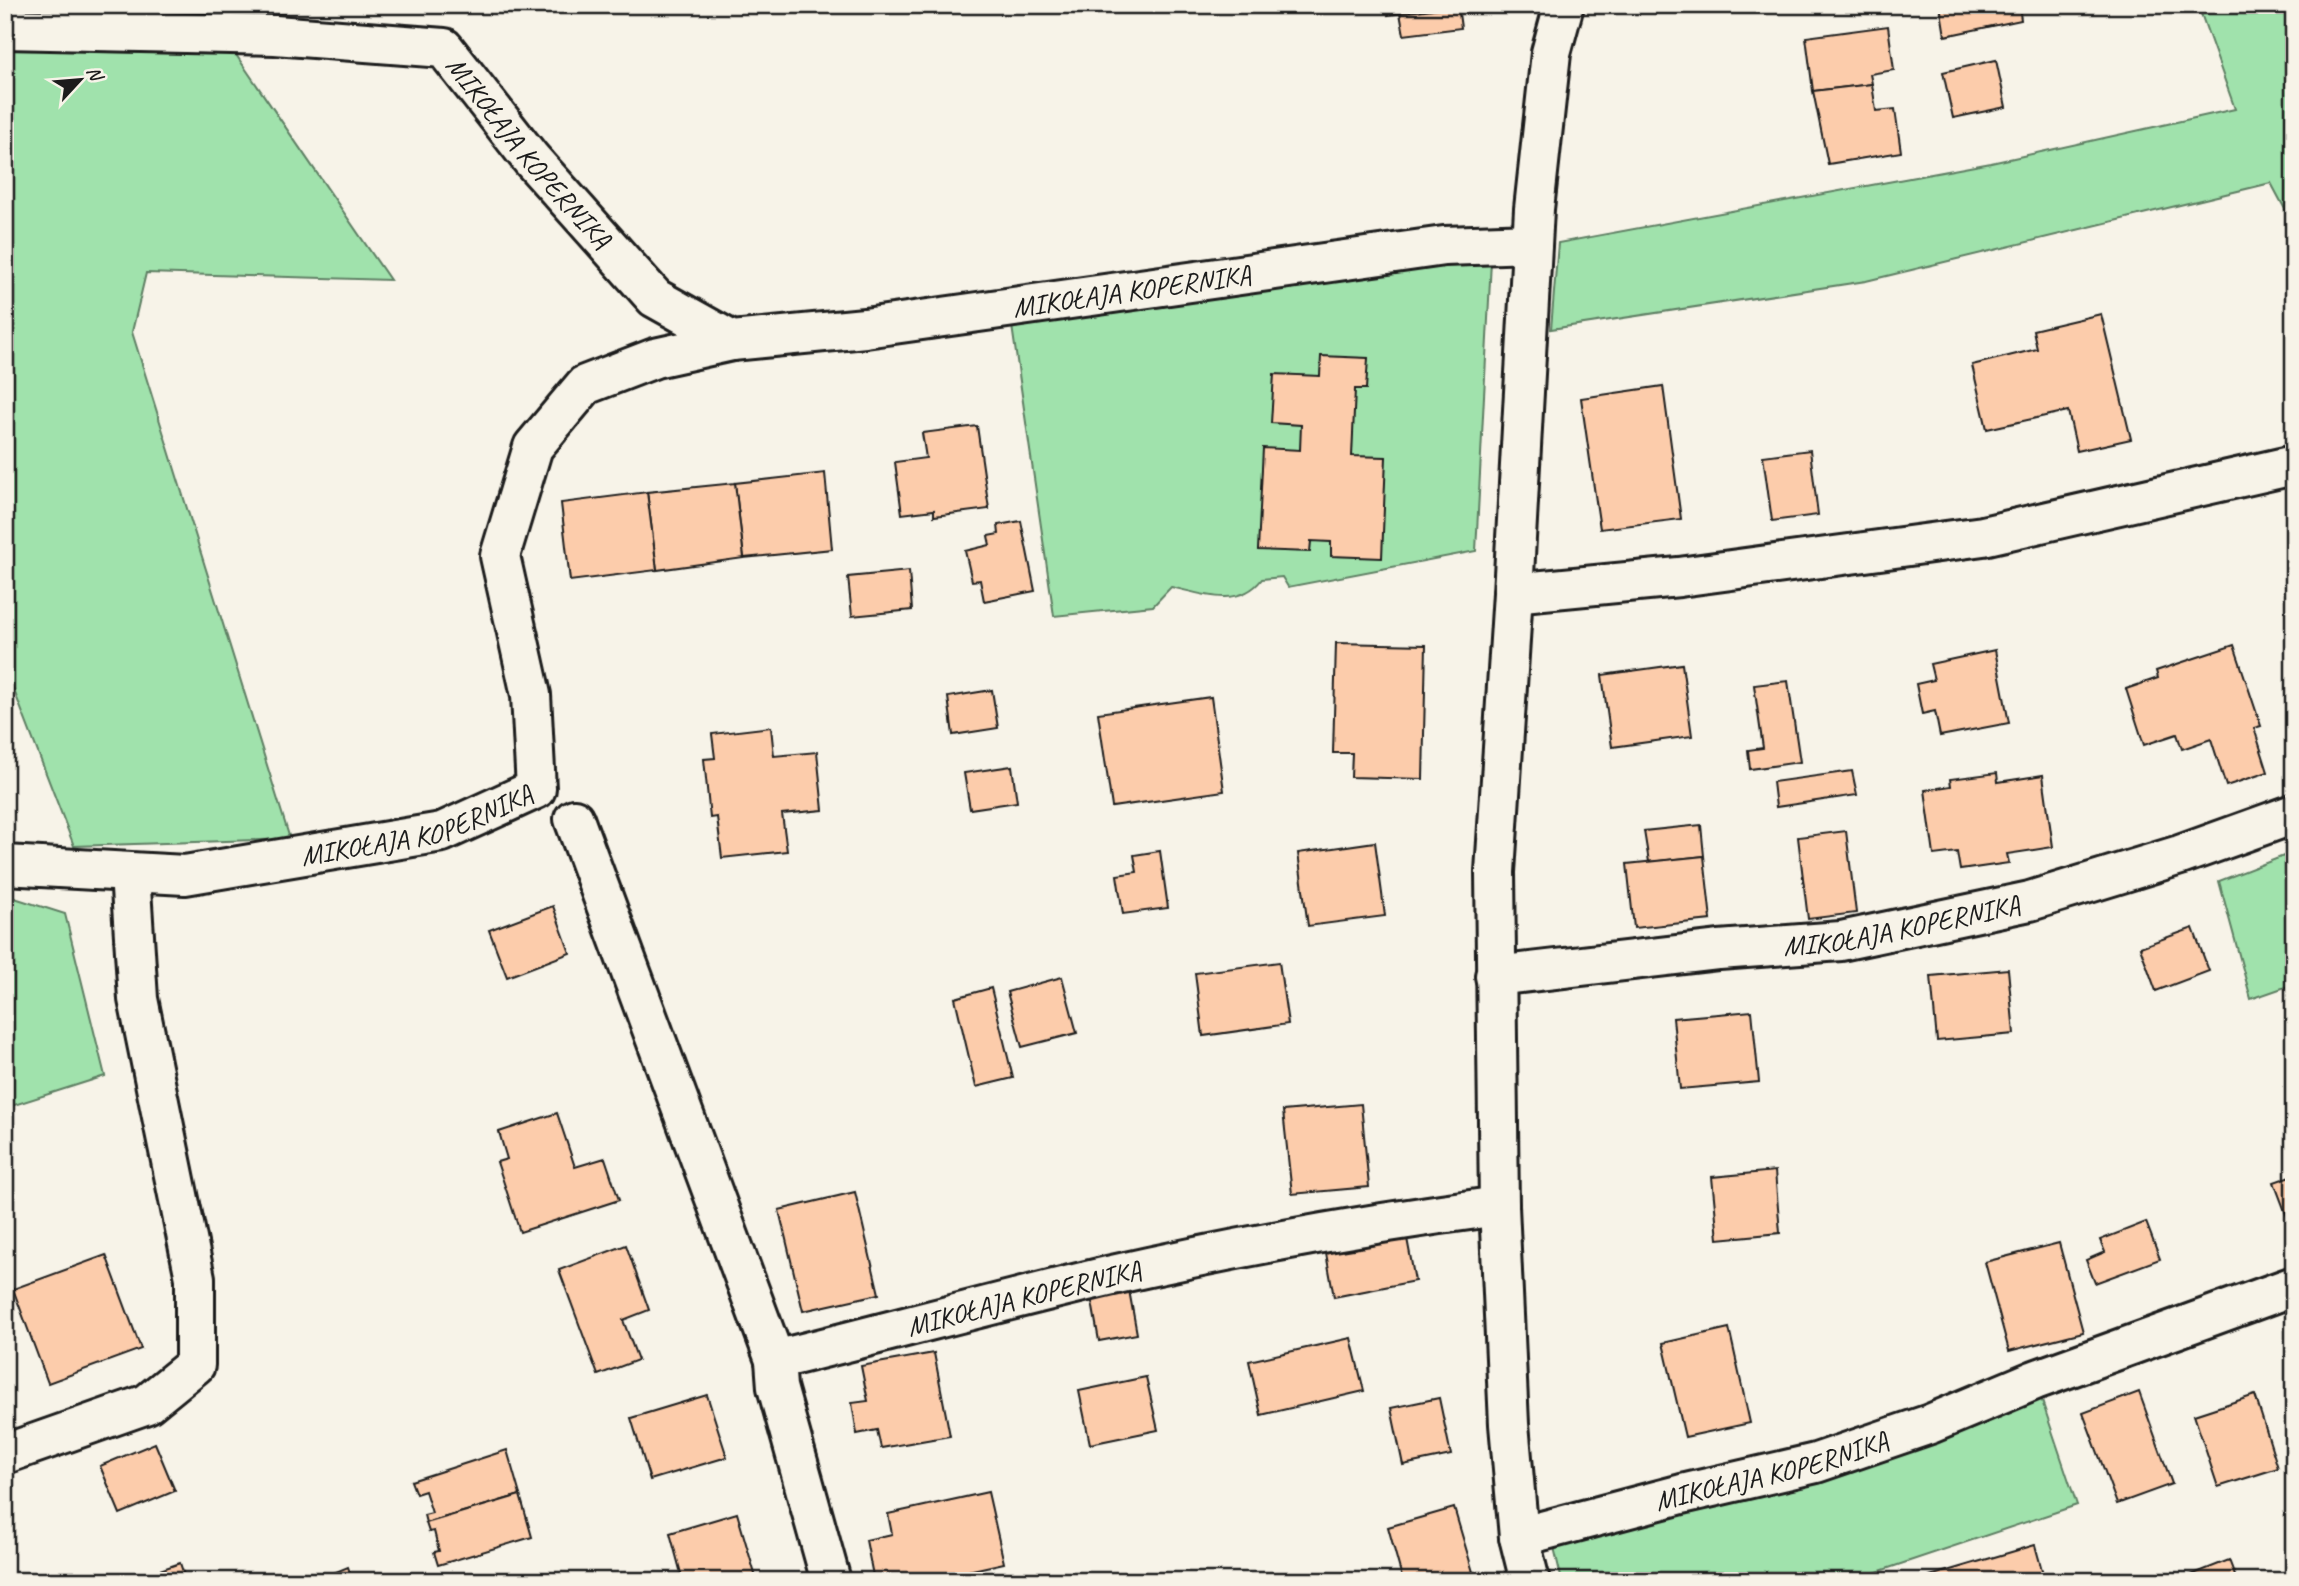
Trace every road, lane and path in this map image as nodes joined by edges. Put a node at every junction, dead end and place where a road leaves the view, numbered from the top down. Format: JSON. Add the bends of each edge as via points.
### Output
{"nodes":[{"id":1,"x":1564,"y":5,"type":"edge"},
{"id":2,"x":5,"y":29,"type":"edge"},
{"id":3,"x":1532,"y":243,"type":"junction"},
{"id":4,"x":732,"y":341,"type":"junction"},
{"id":5,"x":2294,"y":465,"type":"edge"},
{"id":6,"x":1513,"y":593,"type":"junction"},
{"id":7,"x":2294,"y":814,"type":"edge"},
{"id":8,"x":574,"y":819,"type":"dead end"},
{"id":9,"x":5,"y":865,"type":"edge"},
{"id":10,"x":130,"y":873,"type":"junction"},
{"id":11,"x":1495,"y":976,"type":"junction"},
{"id":12,"x":1499,"y":1206,"type":"junction"},
{"id":13,"x":2294,"y":1286,"type":"edge"},
{"id":14,"x":775,"y":1360,"type":"junction"},
{"id":15,"x":5,"y":1454,"type":"edge"},
{"id":16,"x":1519,"y":1537,"type":"junction"},
{"id":17,"x":831,"y":1581,"type":"edge"},
{"id":18,"x":1530,"y":1581,"type":"edge"}],
"edges":[{"from":1,"to":3,"type":"street","via":[[1551,53]]},
{"from":2,"to":4,"type":"street","name":"MIKOŁAJA KOPERNIKA","via":[[275,35],[444,48],[531,159],[654,298]]},
{"from":3,"to":4,"type":"street","name":"MIKOŁAJA KOPERNIKA","via":[[1444,246],[892,325]]},
{"from":3,"to":6,"type":"street"},
{"from":4,"to":10,"type":"street","name":"MIKOŁAJA KOPERNIKA","via":[[655,358],[585,385],[533,447],[500,556],[531,695],[536,789],[442,832],[185,875]]},
{"from":5,"to":6,"type":"street","via":[[1983,536],[1679,577]]},
{"from":6,"to":11,"type":"street","via":[[1495,872]]},
{"from":7,"to":11,"type":"street","name":"MIKOŁAJA KOPERNIKA","via":[[2031,901],[1842,941]]},
{"from":8,"to":14,"type":"street"},
{"from":9,"to":10,"type":"street","name":"MIKOŁAJA KOPERNIKA"},
{"from":10,"to":15,"type":"street","via":[[138,999],[195,1278],[195,1365],[147,1404]]},
{"from":11,"to":12,"type":"street"},
{"from":12,"to":14,"type":"street","name":"MIKOŁAJA KOPERNIKA","via":[[1311,1235],[1171,1263]]},
{"from":12,"to":16,"type":"street"},
{"from":13,"to":16,"type":"street","name":"MIKOŁAJA KOPERNIKA","via":[[1816,1463]]},
{"from":14,"to":17,"type":"street","via":[[776,1387]]},
{"from":16,"to":18,"type":"street"}]}
